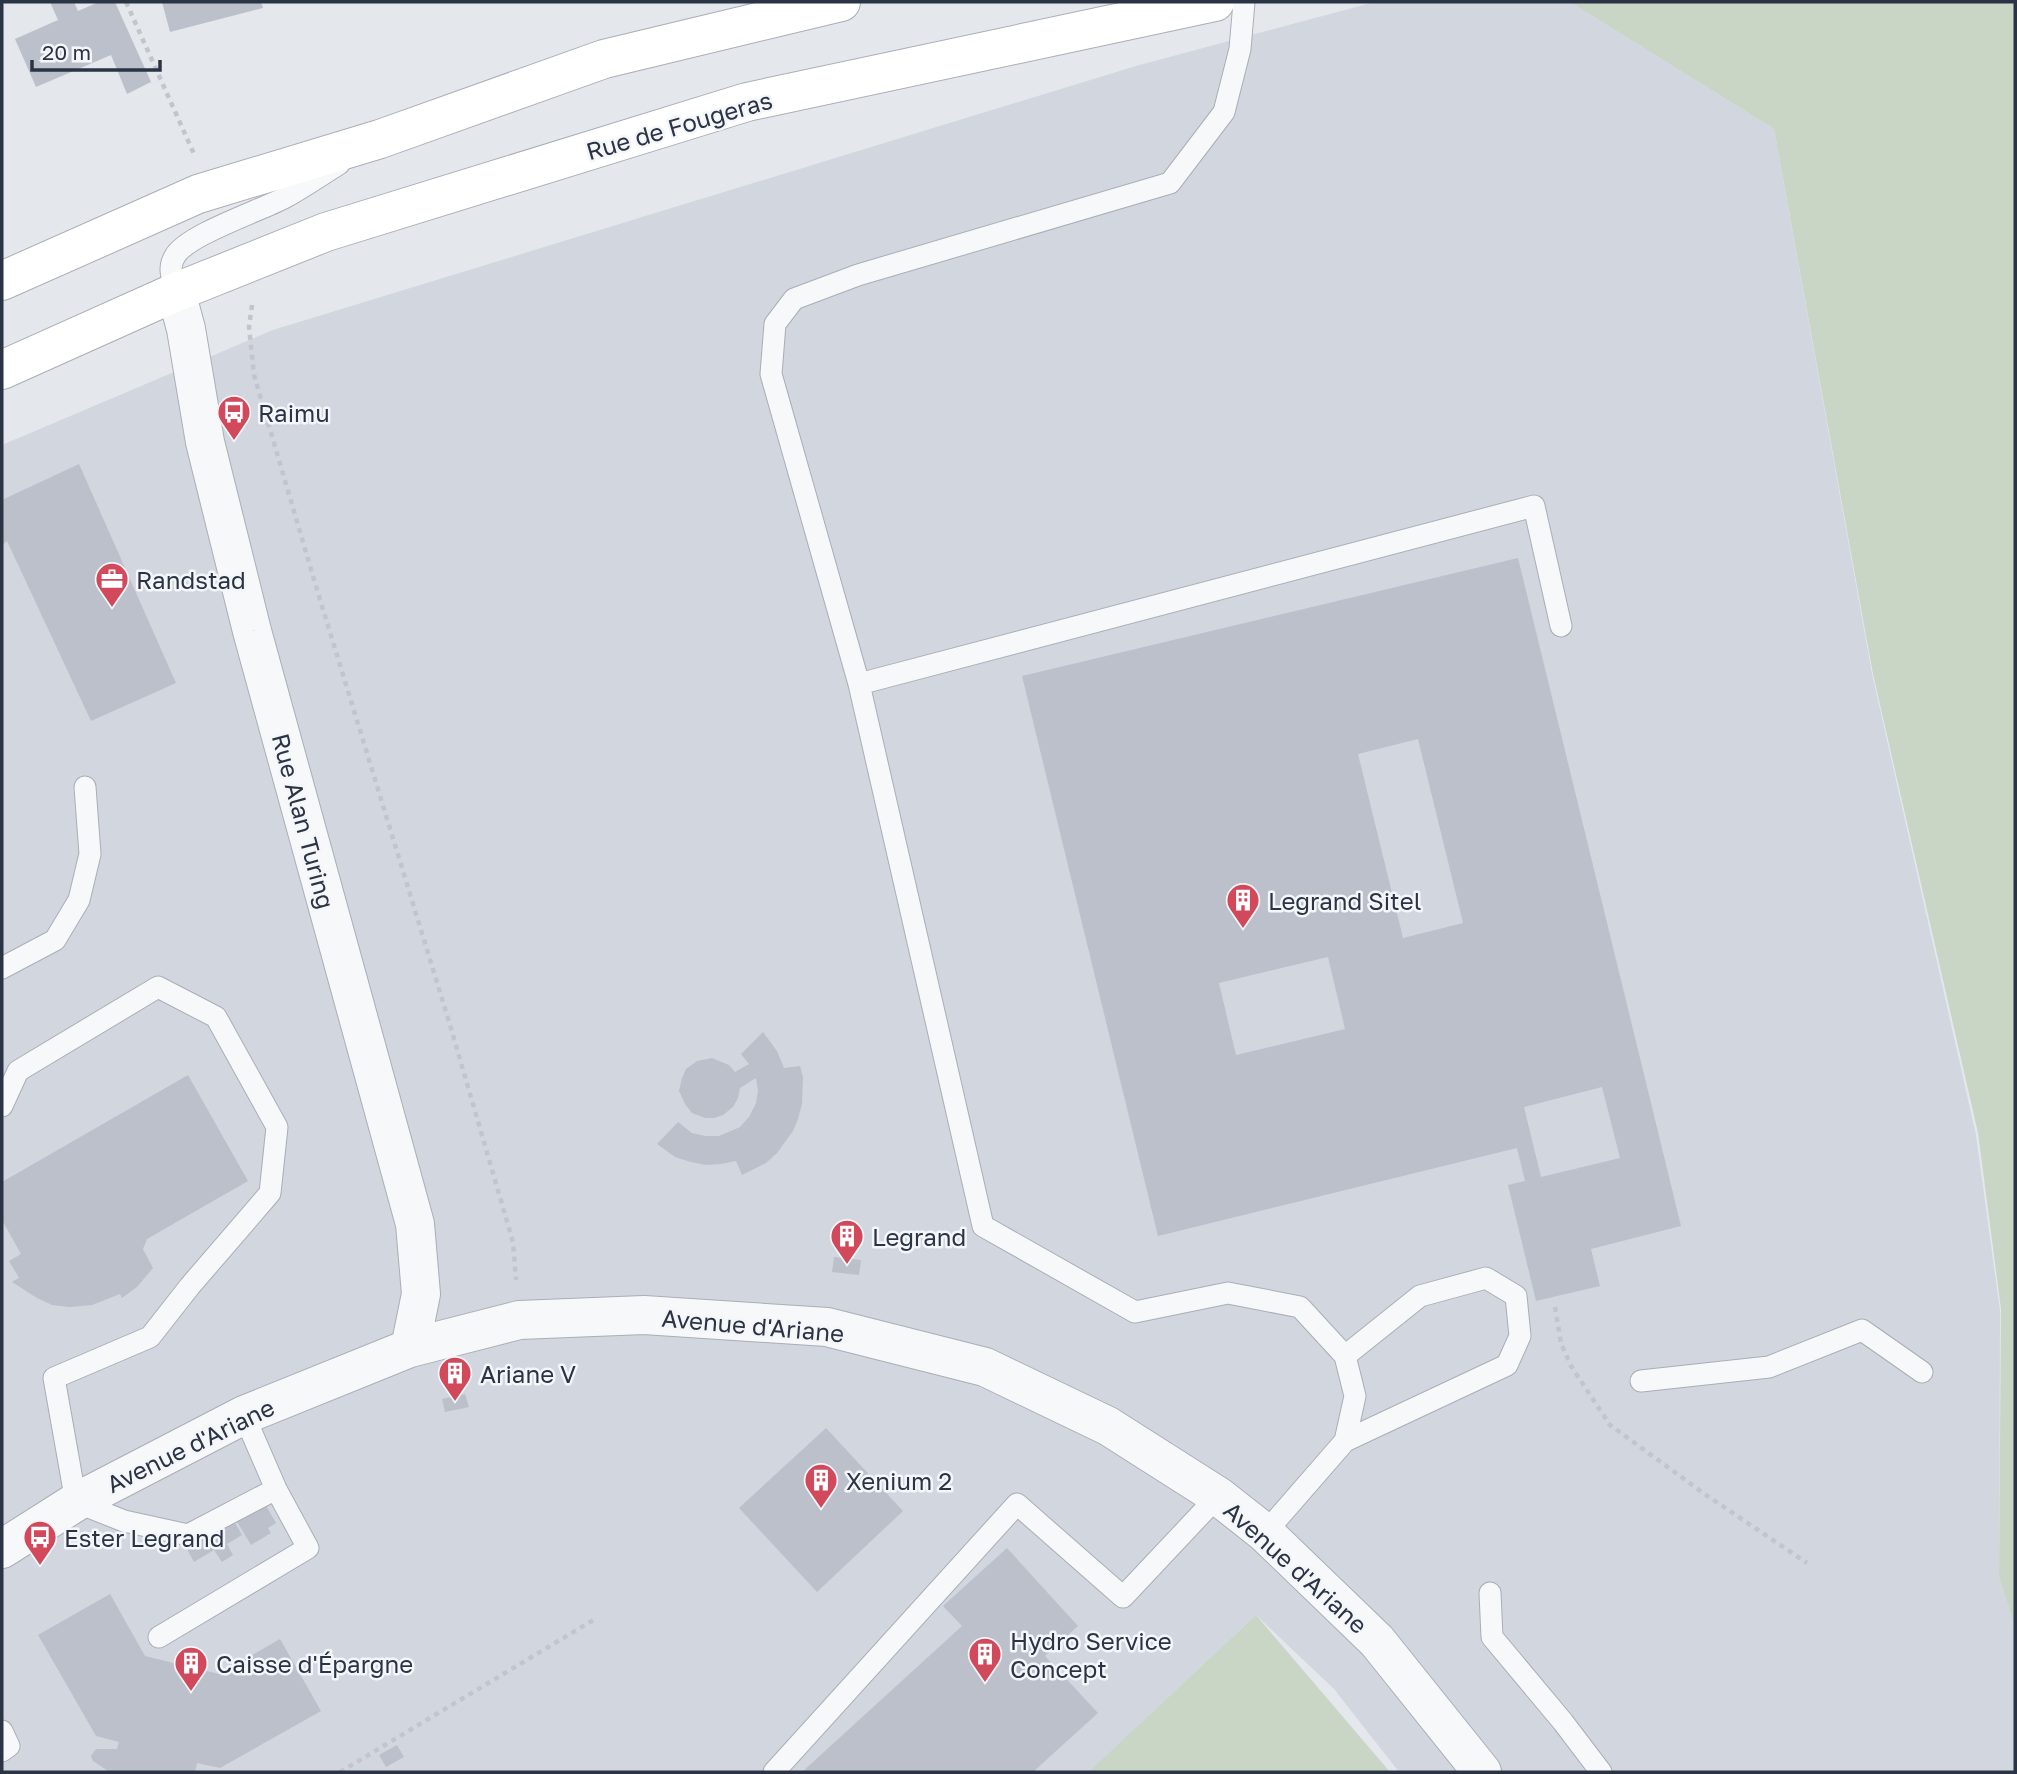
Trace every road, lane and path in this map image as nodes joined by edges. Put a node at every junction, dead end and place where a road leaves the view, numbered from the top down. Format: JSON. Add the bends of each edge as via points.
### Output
{"nodes":[{"id":1,"x":126,"y":2,"type":"edge"},
{"id":2,"x":841,"y":2,"type":"edge"},
{"id":3,"x":1244,"y":2,"type":"edge"},
{"id":4,"x":1202,"y":3,"type":"edge"},
{"id":5,"x":380,"y":139,"type":"junction"},
{"id":6,"x":210,"y":190,"type":"junction"},
{"id":7,"x":258,"y":261,"type":"junction"},
{"id":8,"x":2,"y":281,"type":"edge"},
{"id":9,"x":176,"y":292,"type":"junction"},
{"id":10,"x":2,"y":370,"type":"edge"},
{"id":11,"x":1561,"y":626,"type":"dead end"},
{"id":12,"x":859,"y":684,"type":"junction"},
{"id":13,"x":85,"y":787,"type":"dead end"},
{"id":14,"x":2,"y":968,"type":"edge"},
{"id":15,"x":2,"y":1106,"type":"edge"},
{"id":16,"x":1555,"y":1307,"type":"dead end"},
{"id":17,"x":519,"y":1320,"type":"junction"},
{"id":18,"x":410,"y":1348,"type":"junction"},
{"id":19,"x":1345,"y":1356,"type":"junction"},
{"id":20,"x":1922,"y":1372,"type":"dead end"},
{"id":21,"x":1641,"y":1381,"type":"dead end"},
{"id":22,"x":244,"y":1415,"type":"junction"},
{"id":23,"x":1345,"y":1441,"type":"junction"},
{"id":24,"x":276,"y":1489,"type":"junction"},
{"id":25,"x":1218,"y":1496,"type":"junction"},
{"id":26,"x":76,"y":1502,"type":"junction"},
{"id":27,"x":1265,"y":1533,"type":"junction"},
{"id":28,"x":2,"y":1549,"type":"edge"},
{"id":29,"x":1807,"y":1563,"type":"dead end"},
{"id":30,"x":1490,"y":1593,"type":"dead end"},
{"id":31,"x":595,"y":1619,"type":"dead end"},
{"id":32,"x":159,"y":1637,"type":"dead end"},
{"id":33,"x":2,"y":1731,"type":"edge"},
{"id":34,"x":2,"y":1751,"type":"edge"},
{"id":35,"x":340,"y":1772,"type":"edge"},
{"id":36,"x":774,"y":1772,"type":"edge"},
{"id":37,"x":1482,"y":1772,"type":"edge"},
{"id":38,"x":1601,"y":1772,"type":"edge"}],
"edges":[{"from":1,"to":6,"type":"path"},
{"from":2,"to":5,"type":"main road","via":[[604,60]]},
{"from":3,"to":12,"type":"lane","via":[[1240,49],[1224,112],[1170,183],[858,275],[794,299],[775,324],[771,374]]},
{"from":4,"to":7,"type":"main road","name":"Rue de Fougeras","via":[[747,102],[326,232]]},
{"from":5,"to":6,"type":"main road"},
{"from":5,"to":9,"type":"lane","via":[[283,198],[187,244],[170,269]]},
{"from":6,"to":8,"type":"main road"},
{"from":7,"to":9,"type":"main road","name":"Rue de Fougeras"},
{"from":7,"to":17,"type":"path","via":[[249,327],[254,375],[513,1242]]},
{"from":9,"to":10,"type":"main road","name":"Rue de Fougeras"},
{"from":9,"to":18,"type":"street","name":"Rue Alan Turing","via":[[205,442],[252,631],[415,1224],[421,1294]]},
{"from":11,"to":12,"type":"lane","via":[[1534,506]]},
{"from":12,"to":19,"type":"lane","via":[[983,1226],[1135,1312],[1228,1293],[1300,1307]]},
{"from":13,"to":14,"type":"lane","via":[[90,855],[79,900],[55,940]]},
{"from":15,"to":26,"type":"lane","via":[[18,1070],[158,987],[216,1017],[277,1127],[270,1193],[150,1337],[54,1378]]},
{"from":16,"to":29,"type":"path","via":[[1561,1343],[1571,1366],[1610,1425]]},
{"from":17,"to":18,"type":"street","name":"Avenue d'Ariane"},
{"from":17,"to":25,"type":"street","name":"Avenue d'Ariane","via":[[644,1315],[827,1327],[880,1340],[985,1367],[1108,1426]]},
{"from":18,"to":22,"type":"street","name":"Avenue d'Ariane"},
{"from":19,"to":23,"type":"lane","via":[[1355,1396]]},
{"from":19,"to":23,"type":"lane","via":[[1420,1296],[1486,1278],[1516,1296],[1520,1336],[1507,1365]]},
{"from":20,"to":21,"type":"lane","via":[[1861,1330],[1769,1367]]},
{"from":22,"to":24,"type":"lane"},
{"from":22,"to":26,"type":"street","name":"Avenue d'Ariane"},
{"from":23,"to":27,"type":"lane"},
{"from":24,"to":26,"type":"lane","via":[[188,1535],[124,1521]]},
{"from":24,"to":32,"type":"lane","via":[[308,1548]]},
{"from":25,"to":27,"type":"street","name":"Avenue d'Ariane"},
{"from":25,"to":36,"type":"lane","via":[[1123,1597],[1017,1504]]},
{"from":26,"to":28,"type":"street","name":"Avenue d'Ariane"},
{"from":27,"to":37,"type":"street","name":"Avenue d'Ariane","via":[[1377,1641]]},
{"from":30,"to":38,"type":"lane","via":[[1492,1637]]},
{"from":31,"to":35,"type":"path"},
{"from":33,"to":34,"type":"lane","via":[[9,1746]]}]}
